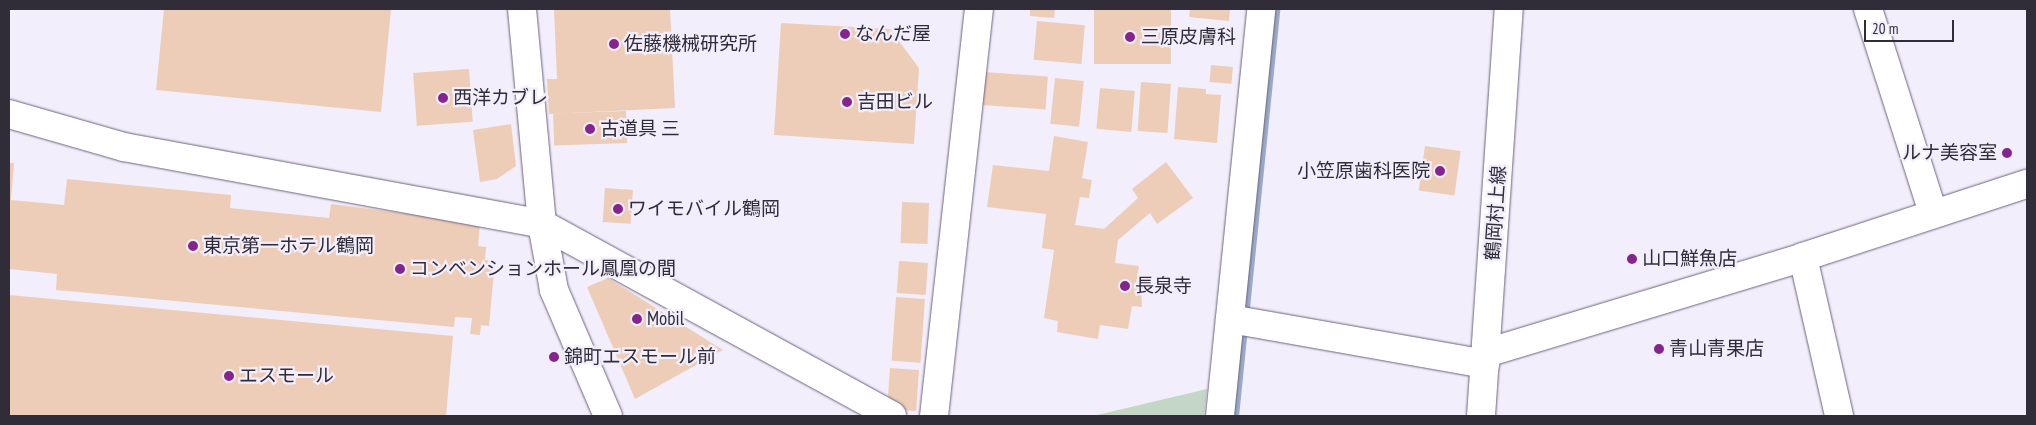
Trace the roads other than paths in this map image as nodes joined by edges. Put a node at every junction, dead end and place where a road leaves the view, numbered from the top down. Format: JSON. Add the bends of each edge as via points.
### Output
{"nodes":[{"id":1,"x":522,"y":9,"type":"edge"},
{"id":2,"x":979,"y":9,"type":"edge"},
{"id":3,"x":1261,"y":9,"type":"edge"},
{"id":4,"x":1509,"y":9,"type":"edge"},
{"id":5,"x":1868,"y":9,"type":"edge"},
{"id":6,"x":9,"y":114,"type":"edge"},
{"id":7,"x":2027,"y":184,"type":"edge"},
{"id":8,"x":1933,"y":213,"type":"junction"},
{"id":9,"x":542,"y":224,"type":"junction"},
{"id":10,"x":1803,"y":257,"type":"junction"},
{"id":11,"x":1230,"y":320,"type":"junction"},
{"id":12,"x":1486,"y":358,"type":"junction"},
{"id":13,"x":608,"y":416,"type":"edge"},
{"id":14,"x":892,"y":416,"type":"edge"},
{"id":15,"x":934,"y":416,"type":"edge"},
{"id":16,"x":1220,"y":416,"type":"edge"},
{"id":17,"x":1481,"y":416,"type":"edge"},
{"id":18,"x":1839,"y":416,"type":"edge"}],
"edges":[{"from":1,"to":9,"type":"street"},
{"from":2,"to":15,"type":"street"},
{"from":3,"to":11,"type":"street"},
{"from":4,"to":12,"type":"street","name":"鶴岡村上線"},
{"from":5,"to":8,"type":"street"},
{"from":6,"to":9,"type":"street","via":[[124,148]]},
{"from":7,"to":8,"type":"street"},
{"from":8,"to":10,"type":"street"},
{"from":9,"to":13,"type":"street","via":[[554,290]]},
{"from":9,"to":14,"type":"street"},
{"from":10,"to":12,"type":"street"},
{"from":10,"to":18,"type":"street"},
{"from":11,"to":12,"type":"street"},
{"from":11,"to":16,"type":"street"},
{"from":12,"to":17,"type":"street","name":"鶴岡村上線"}]}
